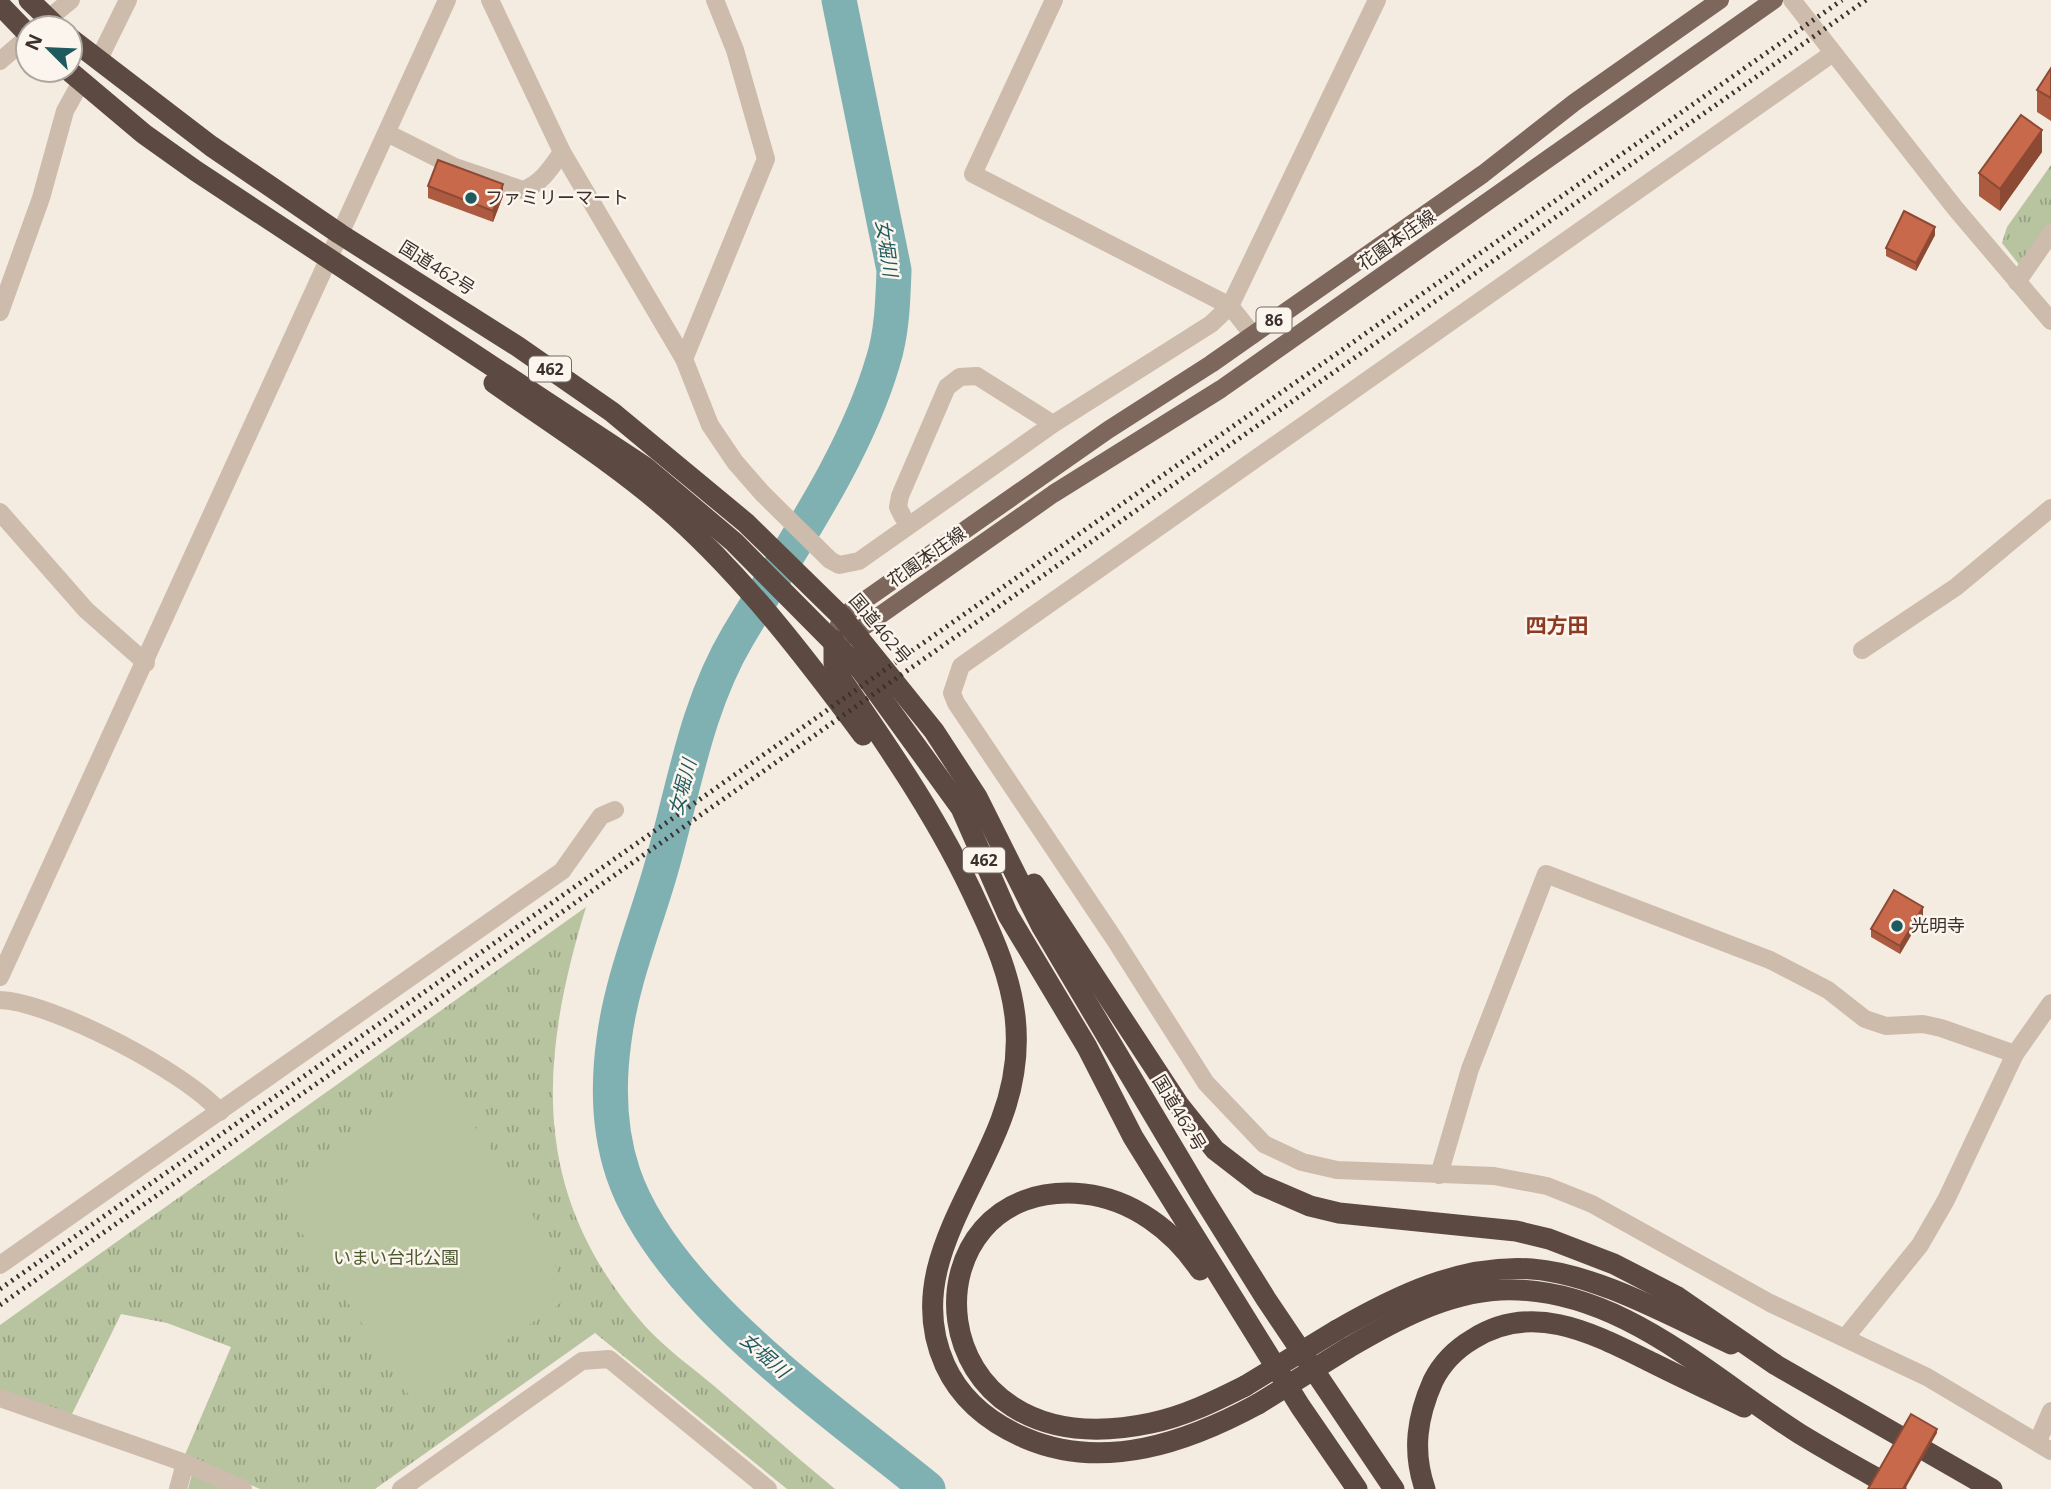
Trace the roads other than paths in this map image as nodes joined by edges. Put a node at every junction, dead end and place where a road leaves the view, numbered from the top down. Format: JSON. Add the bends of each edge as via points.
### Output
{"nodes":[{"id":1,"x":29,"y":0,"type":"edge"},
{"id":2,"x":128,"y":0,"type":"edge"},
{"id":3,"x":447,"y":0,"type":"edge"},
{"id":4,"x":490,"y":0,"type":"edge"},
{"id":5,"x":715,"y":0,"type":"edge"},
{"id":6,"x":1054,"y":0,"type":"edge"},
{"id":7,"x":1377,"y":0,"type":"edge"},
{"id":8,"x":1720,"y":0,"type":"edge"},
{"id":9,"x":1774,"y":0,"type":"edge"},
{"id":10,"x":1792,"y":0,"type":"edge"},
{"id":11,"x":0,"y":5,"type":"edge"},
{"id":12,"x":43,"y":14,"type":"edge"},
{"id":13,"x":14,"y":20,"type":"edge"},
{"id":14,"x":84,"y":50,"type":"edge"},
{"id":15,"x":14,"y":51,"type":"edge"},
{"id":16,"x":1833,"y":54,"type":"junction"},
{"id":17,"x":0,"y":61,"type":"edge"},
{"id":18,"x":98,"y":61,"type":"junction"},
{"id":19,"x":72,"y":84,"type":"edge"},
{"id":20,"x":84,"y":84,"type":"edge"},
{"id":21,"x":387,"y":134,"type":"junction"},
{"id":22,"x":562,"y":152,"type":"junction"},
{"id":23,"x":2051,"y":233,"type":"edge"},
{"id":24,"x":341,"y":234,"type":"junction"},
{"id":25,"x":329,"y":261,"type":"junction"},
{"id":26,"x":2017,"y":282,"type":"junction"},
{"id":27,"x":1230,"y":306,"type":"junction"},
{"id":28,"x":0,"y":312,"type":"edge"},
{"id":29,"x":2051,"y":321,"type":"edge"},
{"id":30,"x":444,"y":332,"type":"junction"},
{"id":31,"x":1253,"y":335,"type":"junction"},
{"id":32,"x":684,"y":359,"type":"junction"},
{"id":33,"x":1053,"y":424,"type":"junction"},
{"id":34,"x":2051,"y":508,"type":"edge"},
{"id":35,"x":0,"y":512,"type":"edge"},
{"id":36,"x":903,"y":517,"type":"dead end"},
{"id":37,"x":849,"y":624,"type":"junction"},
{"id":38,"x":834,"y":640,"type":"junction"},
{"id":39,"x":1862,"y":650,"type":"dead end"},
{"id":40,"x":146,"y":663,"type":"junction"},
{"id":41,"x":977,"y":797,"type":"junction"},
{"id":42,"x":615,"y":810,"type":"dead end"},
{"id":43,"x":988,"y":927,"type":"junction"},
{"id":44,"x":0,"y":977,"type":"edge"},
{"id":45,"x":0,"y":1000,"type":"edge"},
{"id":46,"x":2051,"y":1003,"type":"edge"},
{"id":47,"x":2015,"y":1054,"type":"junction"},
{"id":48,"x":220,"y":1112,"type":"junction"},
{"id":49,"x":1439,"y":1175,"type":"junction"},
{"id":50,"x":0,"y":1265,"type":"edge"},
{"id":51,"x":1845,"y":1338,"type":"junction"},
{"id":52,"x":1776,"y":1365,"type":"junction"},
{"id":53,"x":0,"y":1398,"type":"edge"},
{"id":54,"x":2051,"y":1411,"type":"edge"},
{"id":55,"x":1799,"y":1433,"type":"junction"},
{"id":56,"x":2044,"y":1446,"type":"edge"},
{"id":57,"x":185,"y":1463,"type":"junction"},
{"id":58,"x":178,"y":1489,"type":"edge"},
{"id":59,"x":243,"y":1489,"type":"edge"},
{"id":60,"x":401,"y":1489,"type":"edge"},
{"id":61,"x":768,"y":1489,"type":"edge"},
{"id":62,"x":1349,"y":1489,"type":"edge"},
{"id":63,"x":1357,"y":1489,"type":"edge"},
{"id":64,"x":1394,"y":1489,"type":"edge"},
{"id":65,"x":1426,"y":1489,"type":"edge"},
{"id":66,"x":1896,"y":1489,"type":"edge"},
{"id":67,"x":1991,"y":1489,"type":"edge"}],
"edges":[{"from":1,"to":12,"type":"highway"},
{"from":2,"to":18,"type":"street"},
{"from":3,"to":21,"type":"street"},
{"from":4,"to":22,"type":"street"},
{"from":5,"to":32,"type":"street","via":[[735,50],[766,159]]},
{"from":6,"to":27,"type":"street","via":[[973,174]]},
{"from":7,"to":27,"type":"street"},
{"from":8,"to":31,"type":"main road","name":"花園本庄線","number":"86"},
{"from":9,"to":37,"type":"main road","name":"花園本庄線","number":"86","via":[[1221,389]]},
{"from":10,"to":16,"type":"street"},
{"from":11,"to":13,"type":"highway"},
{"from":14,"to":18,"type":"highway","name":"国道462号","number":"462"},
{"from":15,"to":17,"type":"street"},
{"from":16,"to":26,"type":"street"},
{"from":16,"to":49,"type":"street","via":[[961,666],[956,674],[952,693],[956,704],[1206,1083],[1247,1128],[1264,1143],[1302,1162],[1337,1170]]},
{"from":18,"to":24,"type":"highway","name":"国道462号","number":"462","via":[[211,146]]},
{"from":19,"to":28,"type":"street","via":[[41,198]]},
{"from":20,"to":25,"type":"highway","number":"462","via":[[144,134]]},
{"from":21,"to":22,"type":"street","via":[[455,167],[523,190],[551,169]]},
{"from":21,"to":24,"type":"street"},
{"from":22,"to":32,"type":"street"},
{"from":23,"to":26,"type":"street"},
{"from":24,"to":25,"type":"street"},
{"from":24,"to":37,"type":"highway","name":"国道462号","number":"462","via":[[566,379],[656,447],[746,523]]},
{"from":25,"to":30,"type":"highway","number":"462"},
{"from":25,"to":40,"type":"street"},
{"from":26,"to":29,"type":"street"},
{"from":27,"to":31,"type":"street"},
{"from":27,"to":33,"type":"street","via":[[1211,324]]},
{"from":30,"to":38,"type":"highway","number":"462","via":[[645,467],[734,542]]},
{"from":30,"to":43,"type":"highway","via":[[471,366],[625,475],[722,562],[785,631],[914,807]]},
{"from":31,"to":37,"type":"main road","name":"花園本庄線","number":"86","via":[[1108,430]]},
{"from":32,"to":33,"type":"street","via":[[710,425],[735,462],[839,565],[859,561]]},
{"from":33,"to":36,"type":"street","via":[[977,376],[960,377],[947,387],[900,496],[898,507]]},
{"from":34,"to":39,"type":"street","via":[[1956,587]]},
{"from":35,"to":40,"type":"street","via":[[86,610]]},
{"from":37,"to":38,"type":"main road"},
{"from":37,"to":41,"type":"highway","name":"国道462号","number":"462","via":[[934,731]]},
{"from":38,"to":43,"type":"highway","via":[[834,663],[840,677],[952,847]]},
{"from":38,"to":63,"type":"highway","number":"462","via":[[898,718],[961,808],[1009,915],[1087,1047],[1133,1138]]},
{"from":40,"to":44,"type":"street"},
{"from":41,"to":52,"type":"highway","via":[[1179,1105],[1235,1168],[1259,1184],[1311,1206],[1369,1217],[1516,1231],[1580,1250],[1676,1296]]},
{"from":41,"to":64,"type":"highway","name":"国道462号","number":"462","via":[[1042,927],[1202,1198]]},
{"from":42,"to":48,"type":"street","via":[[601,816],[562,871]]},
{"from":43,"to":55,"type":"highway","bridge":true,"via":[[1010,989],[1015,1068],[1001,1120],[944,1242],[931,1299],[938,1350],[966,1398],[987,1418],[1036,1443],[1064,1450],[1152,1448],[1207,1430],[1258,1404],[1407,1316],[1471,1294],[1527,1290],[1556,1294],[1611,1314],[1673,1346]]},
{"from":45,"to":48,"type":"street","via":[[19,1001],[95,1033],[197,1089]]},
{"from":46,"to":47,"type":"street"},
{"from":47,"to":49,"type":"street","via":[[1941,1028],[1886,1026],[1865,1019],[1828,990],[1770,960],[1546,874],[1470,1069]]},
{"from":47,"to":51,"type":"street","via":[[1920,1245]]},
{"from":48,"to":50,"type":"street"},
{"from":49,"to":51,"type":"street","via":[[1494,1177],[1547,1186],[1591,1204],[1770,1303]]},
{"from":51,"to":56,"type":"street","via":[[1927,1377]]},
{"from":52,"to":62,"type":"highway","bridge":true,"via":[[1589,1282],[1533,1269],[1478,1272],[1392,1300],[1336,1330],[1245,1386],[1181,1415],[1126,1428],[1076,1428],[1007,1404],[975,1371],[963,1349],[954,1305],[965,1260],[990,1225],[1027,1200],[1060,1193],[1094,1195],[1139,1212],[1168,1233],[1193,1260],[1305,1431]]},
{"from":52,"to":67,"type":"highway"},
{"from":53,"to":57,"type":"street"},
{"from":54,"to":56,"type":"street"},
{"from":55,"to":65,"type":"highway","via":[[1587,1331],[1524,1322],[1483,1332],[1448,1359],[1436,1376],[1419,1423],[1417,1450]]},
{"from":55,"to":66,"type":"highway"},
{"from":57,"to":58,"type":"street"},
{"from":57,"to":59,"type":"street"},
{"from":60,"to":61,"type":"street","via":[[582,1361],[609,1359]]}]}
